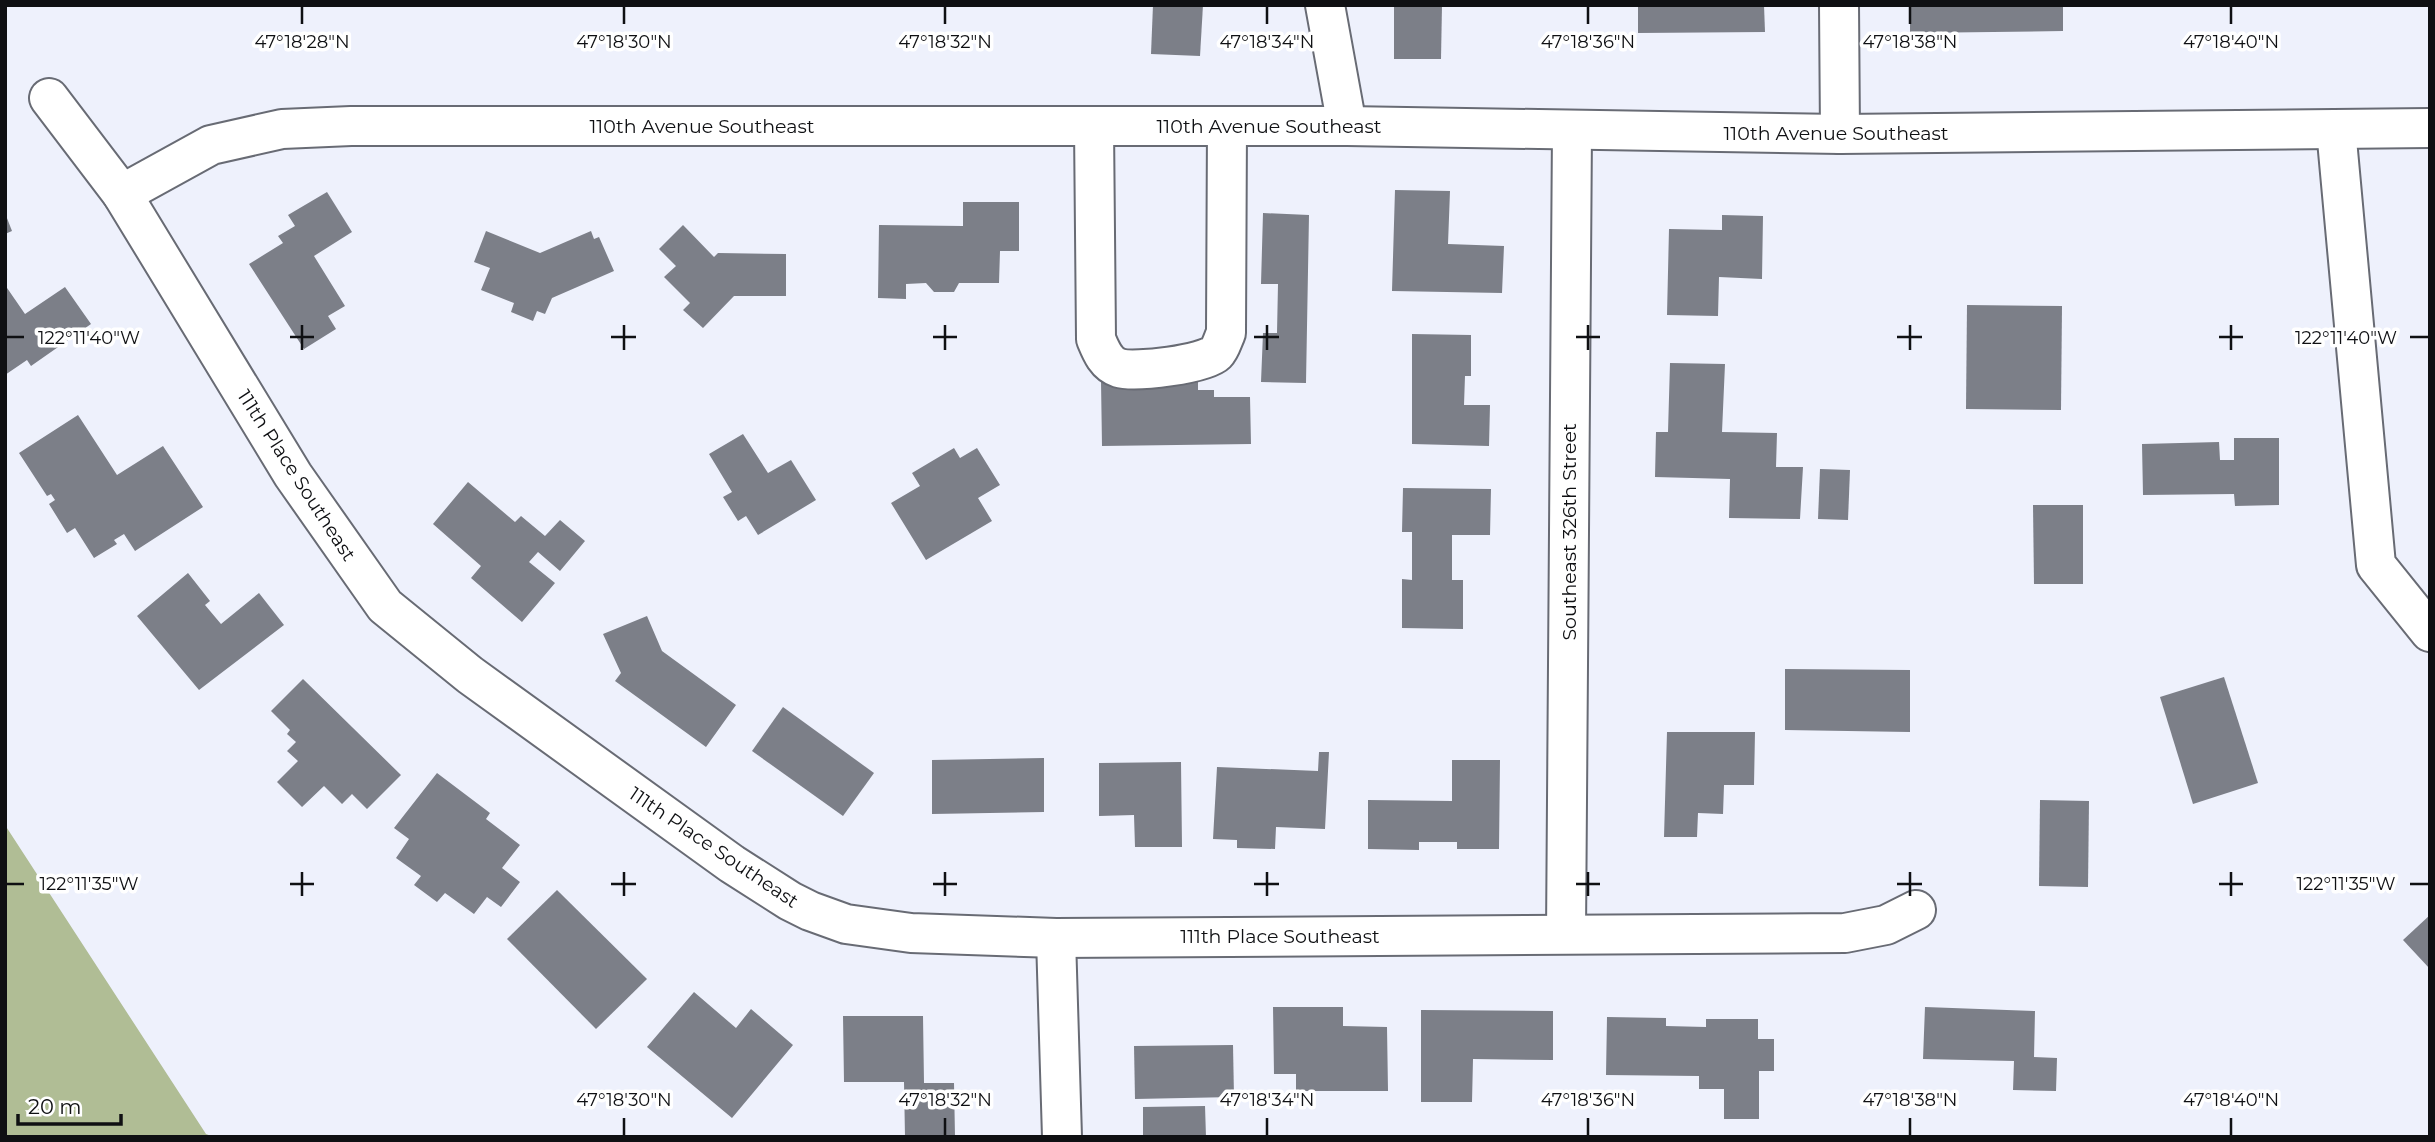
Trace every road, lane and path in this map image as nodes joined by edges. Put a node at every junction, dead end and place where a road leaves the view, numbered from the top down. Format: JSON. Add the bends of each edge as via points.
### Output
{"nodes":[{"id":1,"x":1325,"y":5,"type":"edge"},
{"id":2,"x":1839,"y":5,"type":"edge"},
{"id":3,"x":50,"y":98,"type":"dead end"},
{"id":4,"x":1227,"y":125,"type":"junction"},
{"id":5,"x":1347,"y":125,"type":"junction"},
{"id":6,"x":1094,"y":126,"type":"junction"},
{"id":7,"x":2430,"y":128,"type":"edge"},
{"id":8,"x":2336,"y":129,"type":"junction"},
{"id":9,"x":1572,"y":130,"type":"junction"},
{"id":10,"x":1840,"y":134,"type":"junction"},
{"id":11,"x":122,"y":194,"type":"junction"},
{"id":12,"x":2430,"y":632,"type":"edge"},
{"id":13,"x":1916,"y":910,"type":"dead end"},
{"id":14,"x":1566,"y":934,"type":"junction"},
{"id":15,"x":1056,"y":938,"type":"junction"},
{"id":16,"x":1062,"y":1137,"type":"edge"}],
"edges":[{"from":1,"to":5,"type":"street"},
{"from":2,"to":10,"type":"street"},
{"from":3,"to":11,"type":"street","name":"111th Place Southeast"},
{"from":4,"to":5,"type":"street","name":"110th Avenue Southeast"},
{"from":4,"to":6,"type":"street","name":"110th Avenue Southeast"},
{"from":4,"to":6,"type":"street","via":[[1226,333],[1218,352],[1206,360],[1141,369],[1119,368],[1104,358],[1096,339]]},
{"from":5,"to":9,"type":"street","name":"110th Avenue Southeast"},
{"from":6,"to":11,"type":"street","name":"110th Avenue Southeast","via":[[282,129],[212,145]]},
{"from":7,"to":8,"type":"street","name":"110th Avenue Southeast"},
{"from":8,"to":10,"type":"street","name":"110th Avenue Southeast"},
{"from":8,"to":12,"type":"street","via":[[2376,565]]},
{"from":9,"to":10,"type":"street","name":"110th Avenue Southeast"},
{"from":9,"to":14,"type":"street","name":"Southeast 326th Street"},
{"from":11,"to":15,"type":"street","name":"111th Place Southeast","via":[[293,475],[384,607],[470,675],[732,864],[810,911],[846,924],[899,932]]},
{"from":13,"to":14,"type":"street","name":"111th Place Southeast","via":[[1886,925],[1845,933]]},
{"from":14,"to":15,"type":"street","name":"111th Place Southeast"},
{"from":15,"to":16,"type":"street"}]}
